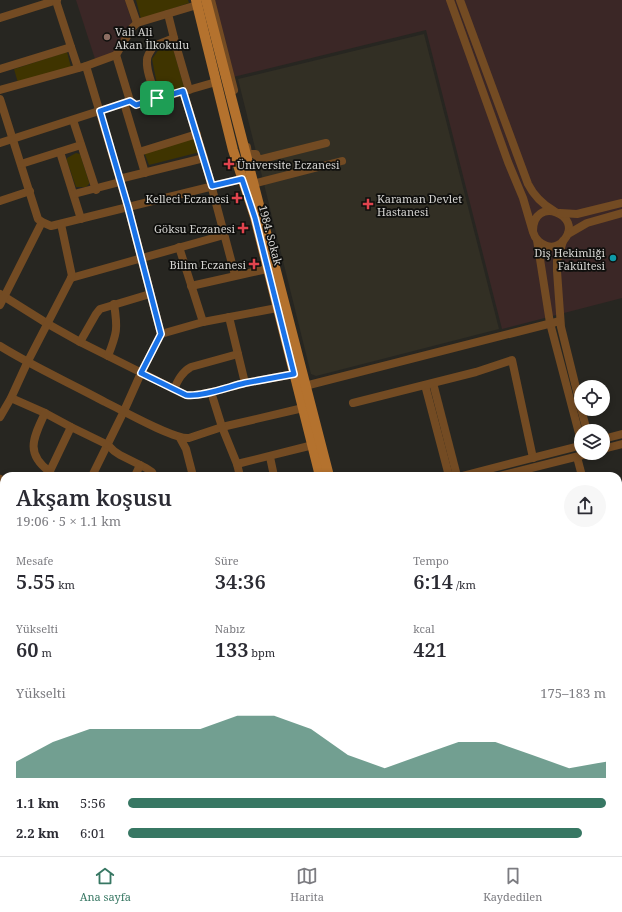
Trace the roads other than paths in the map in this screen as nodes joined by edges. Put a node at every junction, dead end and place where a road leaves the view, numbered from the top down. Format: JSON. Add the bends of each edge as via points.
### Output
{"nodes":[{"id":1,"x":56,"y":0,"type":"edge"},
{"id":2,"x":129,"y":0,"type":"edge"},
{"id":3,"x":212,"y":0,"type":"edge"},
{"id":4,"x":450,"y":0,"type":"edge"},
{"id":5,"x":460,"y":0,"type":"edge"},
{"id":6,"x":200,"y":2,"type":"edge"},
{"id":7,"x":168,"y":14,"type":"junction"},
{"id":8,"x":1,"y":16,"type":"edge"},
{"id":9,"x":137,"y":23,"type":"junction"},
{"id":10,"x":174,"y":38,"type":"junction"},
{"id":11,"x":70,"y":46,"type":"junction"},
{"id":12,"x":116,"y":55,"type":"junction"},
{"id":13,"x":82,"y":67,"type":"junction"},
{"id":14,"x":0,"y":69,"type":"edge"},
{"id":15,"x":216,"y":82,"type":"junction"},
{"id":16,"x":0,"y":90,"type":"edge"},
{"id":17,"x":186,"y":90,"type":"junction"},
{"id":18,"x":157,"y":98,"type":"junction"},
{"id":19,"x":0,"y":99,"type":"edge"},
{"id":20,"x":127,"y":102,"type":"junction"},
{"id":21,"x":100,"y":111,"type":"junction"},
{"id":22,"x":73,"y":120,"type":"junction"},
{"id":23,"x":197,"y":134,"type":"junction"},
{"id":24,"x":13,"y":138,"type":"junction"},
{"id":25,"x":0,"y":143,"type":"edge"},
{"id":26,"x":326,"y":143,"type":"dead end"},
{"id":27,"x":81,"y":145,"type":"junction"},
{"id":28,"x":60,"y":152,"type":"junction"},
{"id":29,"x":139,"y":152,"type":"junction"},
{"id":30,"x":204,"y":158,"type":"junction"},
{"id":31,"x":342,"y":161,"type":"dead end"},
{"id":32,"x":21,"y":164,"type":"junction"},
{"id":33,"x":145,"y":173,"type":"junction"},
{"id":34,"x":242,"y":179,"type":"junction"},
{"id":35,"x":120,"y":181,"type":"junction"},
{"id":36,"x":253,"y":184,"type":"junction"},
{"id":37,"x":212,"y":186,"type":"junction"},
{"id":38,"x":96,"y":190,"type":"junction"},
{"id":39,"x":30,"y":191,"type":"junction"},
{"id":40,"x":74,"y":194,"type":"junction"},
{"id":41,"x":0,"y":200,"type":"edge"},
{"id":42,"x":622,"y":203,"type":"edge"},
{"id":43,"x":128,"y":207,"type":"junction"},
{"id":44,"x":557,"y":212,"type":"junction"},
{"id":45,"x":622,"y":213,"type":"edge"},
{"id":46,"x":81,"y":219,"type":"junction"},
{"id":47,"x":42,"y":222,"type":"junction"},
{"id":48,"x":61,"y":224,"type":"junction"},
{"id":49,"x":533,"y":232,"type":"junction"},
{"id":50,"x":224,"y":235,"type":"junction"},
{"id":51,"x":566,"y":238,"type":"junction"},
{"id":52,"x":536,"y":240,"type":"junction"},
{"id":53,"x":179,"y":247,"type":"junction"},
{"id":54,"x":141,"y":257,"type":"junction"},
{"id":55,"x":267,"y":269,"type":"junction"},
{"id":56,"x":235,"y":275,"type":"junction"},
{"id":57,"x":71,"y":278,"type":"junction"},
{"id":58,"x":192,"y":286,"type":"junction"},
{"id":59,"x":150,"y":294,"type":"junction"},
{"id":60,"x":2,"y":295,"type":"edge"},
{"id":61,"x":114,"y":304,"type":"junction"},
{"id":62,"x":0,"y":305,"type":"edge"},
{"id":63,"x":277,"y":308,"type":"junction"},
{"id":64,"x":228,"y":317,"type":"junction"},
{"id":65,"x":560,"y":321,"type":"junction"},
{"id":66,"x":203,"y":322,"type":"junction"},
{"id":67,"x":48,"y":324,"type":"junction"},
{"id":68,"x":550,"y":324,"type":"junction"},
{"id":69,"x":161,"y":334,"type":"junction"},
{"id":70,"x":80,"y":342,"type":"junction"},
{"id":71,"x":0,"y":346,"type":"edge"},
{"id":72,"x":238,"y":354,"type":"junction"},
{"id":73,"x":108,"y":356,"type":"junction"},
{"id":74,"x":27,"y":363,"type":"junction"},
{"id":75,"x":141,"y":373,"type":"junction"},
{"id":76,"x":294,"y":374,"type":"junction"},
{"id":77,"x":574,"y":380,"type":"edge"},
{"id":78,"x":245,"y":383,"type":"junction"},
{"id":79,"x":429,"y":384,"type":"junction"},
{"id":80,"x":302,"y":387,"type":"junction"},
{"id":81,"x":174,"y":389,"type":"junction"},
{"id":82,"x":211,"y":392,"type":"junction"},
{"id":83,"x":11,"y":398,"type":"junction"},
{"id":84,"x":353,"y":403,"type":"dead end"},
{"id":85,"x":303,"y":408,"type":"junction"},
{"id":86,"x":124,"y":411,"type":"junction"},
{"id":87,"x":45,"y":413,"type":"junction"},
{"id":88,"x":0,"y":417,"type":"edge"},
{"id":89,"x":576,"y":424,"type":"edge"},
{"id":90,"x":71,"y":427,"type":"junction"},
{"id":91,"x":222,"y":427,"type":"junction"},
{"id":92,"x":622,"y":434,"type":"edge"},
{"id":93,"x":610,"y":437,"type":"edge"},
{"id":94,"x":180,"y":438,"type":"junction"},
{"id":95,"x":108,"y":444,"type":"junction"},
{"id":96,"x":622,"y":444,"type":"edge"},
{"id":97,"x":313,"y":445,"type":"junction"},
{"id":98,"x":610,"y":447,"type":"edge"},
{"id":99,"x":574,"y":450,"type":"edge"},
{"id":100,"x":574,"y":452,"type":"edge"},
{"id":101,"x":270,"y":457,"type":"junction"},
{"id":102,"x":533,"y":458,"type":"junction"},
{"id":103,"x":582,"y":460,"type":"edge"},
{"id":104,"x":237,"y":464,"type":"junction"},
{"id":105,"x":140,"y":465,"type":"junction"},
{"id":106,"x":47,"y":472,"type":"edge"},
{"id":107,"x":50,"y":472,"type":"edge"},
{"id":108,"x":94,"y":472,"type":"edge"},
{"id":109,"x":137,"y":472,"type":"edge"},
{"id":110,"x":152,"y":472,"type":"edge"},
{"id":111,"x":192,"y":472,"type":"edge"},
{"id":112,"x":239,"y":472,"type":"edge"},
{"id":113,"x":273,"y":472,"type":"edge"},
{"id":114,"x":319,"y":472,"type":"edge"},
{"id":115,"x":328,"y":472,"type":"edge"},
{"id":116,"x":448,"y":472,"type":"edge"},
{"id":117,"x":456,"y":472,"type":"edge"},
{"id":118,"x":478,"y":472,"type":"edge"},
{"id":119,"x":512,"y":472,"type":"edge"},
{"id":120,"x":582,"y":472,"type":"edge"}],
"edges":[{"from":1,"to":8,"type":"street"},
{"from":1,"to":11,"type":"street"},
{"from":2,"to":9,"type":"street"},
{"from":3,"to":26,"type":"street","via":[[248,154],[256,154],[258,160]]},
{"from":4,"to":49,"type":"street","via":[[523,198]]},
{"from":5,"to":44,"type":"street","via":[[528,184],[546,207]]},
{"from":6,"to":7,"type":"street"},
{"from":6,"to":15,"type":"main road","name":"1984. Sokak"},
{"from":6,"to":36,"type":"main road"},
{"from":7,"to":9,"type":"street"},
{"from":7,"to":10,"type":"street"},
{"from":9,"to":12,"type":"street"},
{"from":10,"to":17,"type":"street"},
{"from":10,"to":18,"type":"street","via":[[154,46],[147,57],[149,74]]},
{"from":11,"to":13,"type":"street"},
{"from":11,"to":14,"type":"street"},
{"from":12,"to":13,"type":"street"},
{"from":12,"to":20,"type":"street"},
{"from":13,"to":16,"type":"street"},
{"from":13,"to":21,"type":"street"},
{"from":15,"to":17,"type":"street"},
{"from":15,"to":34,"type":"main road","name":"1984. Sokak"},
{"from":17,"to":18,"type":"street"},
{"from":17,"to":23,"type":"street"},
{"from":18,"to":20,"type":"street","via":[[136,105]]},
{"from":19,"to":24,"type":"street"},
{"from":20,"to":21,"type":"street"},
{"from":20,"to":29,"type":"street"},
{"from":21,"to":22,"type":"street"},
{"from":21,"to":35,"type":"street"},
{"from":22,"to":24,"type":"street"},
{"from":22,"to":27,"type":"street"},
{"from":23,"to":29,"type":"street"},
{"from":23,"to":30,"type":"street"},
{"from":24,"to":25,"type":"street"},
{"from":24,"to":32,"type":"street"},
{"from":27,"to":28,"type":"street"},
{"from":27,"to":38,"type":"street"},
{"from":28,"to":32,"type":"street"},
{"from":28,"to":40,"type":"street"},
{"from":29,"to":33,"type":"street"},
{"from":30,"to":33,"type":"street"},
{"from":30,"to":37,"type":"street"},
{"from":31,"to":36,"type":"street"},
{"from":32,"to":39,"type":"street"},
{"from":33,"to":35,"type":"street"},
{"from":34,"to":37,"type":"street"},
{"from":34,"to":55,"type":"main road","name":"1984. Sokak","via":[[255,218]]},
{"from":35,"to":38,"type":"street"},
{"from":35,"to":43,"type":"street"},
{"from":36,"to":80,"type":"main road"},
{"from":37,"to":43,"type":"street"},
{"from":37,"to":50,"type":"street"},
{"from":38,"to":40,"type":"street"},
{"from":39,"to":41,"type":"street"},
{"from":39,"to":47,"type":"street","via":[[38,219]]},
{"from":40,"to":46,"type":"street"},
{"from":42,"to":44,"type":"street","via":[[577,214]]},
{"from":43,"to":46,"type":"street"},
{"from":43,"to":54,"type":"street"},
{"from":44,"to":49,"type":"street","via":[[542,212],[532,226]]},
{"from":44,"to":51,"type":"street","via":[[568,222]]},
{"from":45,"to":51,"type":"street","via":[[587,223]]},
{"from":46,"to":48,"type":"street"},
{"from":47,"to":48,"type":"street","via":[[51,226]]},
{"from":47,"to":60,"type":"street"},
{"from":48,"to":57,"type":"street"},
{"from":49,"to":52,"type":"street"},
{"from":50,"to":53,"type":"street"},
{"from":50,"to":56,"type":"street"},
{"from":51,"to":52,"type":"street","via":[[549,247]]},
{"from":51,"to":65,"type":"street","via":[[557,261]]},
{"from":52,"to":68,"type":"street"},
{"from":53,"to":54,"type":"street"},
{"from":53,"to":58,"type":"street"},
{"from":54,"to":57,"type":"street"},
{"from":54,"to":59,"type":"street"},
{"from":55,"to":56,"type":"street"},
{"from":55,"to":63,"type":"main road","name":"1984. Sokak"},
{"from":56,"to":58,"type":"street"},
{"from":57,"to":67,"type":"street"},
{"from":58,"to":66,"type":"street"},
{"from":59,"to":61,"type":"street"},
{"from":59,"to":69,"type":"street"},
{"from":60,"to":62,"type":"street"},
{"from":60,"to":67,"type":"street"},
{"from":61,"to":70,"type":"street","via":[[100,309]]},
{"from":61,"to":73,"type":"street","via":[[116,333]]},
{"from":63,"to":64,"type":"street"},
{"from":63,"to":76,"type":"main road","name":"1984. Sokak"},
{"from":64,"to":66,"type":"street"},
{"from":64,"to":72,"type":"street"},
{"from":65,"to":68,"type":"street"},
{"from":65,"to":77,"type":"street"},
{"from":66,"to":69,"type":"street"},
{"from":67,"to":70,"type":"street"},
{"from":67,"to":74,"type":"street"},
{"from":68,"to":80,"type":"street"},
{"from":68,"to":89,"type":"street"},
{"from":69,"to":75,"type":"street"},
{"from":70,"to":73,"type":"street"},
{"from":71,"to":74,"type":"street"},
{"from":72,"to":78,"type":"street"},
{"from":72,"to":81,"type":"street","via":[[191,367],[179,378]]},
{"from":73,"to":75,"type":"street"},
{"from":74,"to":83,"type":"street"},
{"from":74,"to":86,"type":"street"},
{"from":75,"to":81,"type":"street"},
{"from":75,"to":86,"type":"street"},
{"from":76,"to":78,"type":"street"},
{"from":76,"to":80,"type":"main road","name":"1984. Sokak"},
{"from":78,"to":82,"type":"street"},
{"from":79,"to":84,"type":"street"},
{"from":79,"to":102,"type":"street","via":[[512,360]]},
{"from":79,"to":116,"type":"street"},
{"from":79,"to":117,"type":"street"},
{"from":80,"to":85,"type":"main road","name":"1984. Sokak"},
{"from":80,"to":115,"type":"main road"},
{"from":81,"to":82,"type":"street","via":[[191,396]]},
{"from":82,"to":91,"type":"street"},
{"from":83,"to":87,"type":"street"},
{"from":83,"to":88,"type":"street"},
{"from":85,"to":91,"type":"street"},
{"from":85,"to":97,"type":"main road","name":"1984. Sokak"},
{"from":86,"to":94,"type":"street"},
{"from":86,"to":95,"type":"street"},
{"from":87,"to":90,"type":"street"},
{"from":87,"to":106,"type":"street","via":[[35,436],[33,450],[38,462]]},
{"from":90,"to":95,"type":"street"},
{"from":90,"to":107,"type":"street"},
{"from":91,"to":94,"type":"street","via":[[189,438]]},
{"from":91,"to":104,"type":"street"},
{"from":92,"to":93,"type":"street"},
{"from":94,"to":111,"type":"street","via":[[186,449]]},
{"from":95,"to":105,"type":"street","via":[[120,455]]},
{"from":95,"to":108,"type":"street"},
{"from":96,"to":98,"type":"street"},
{"from":97,"to":101,"type":"street"},
{"from":97,"to":114,"type":"main road","name":"1984. Sokak"},
{"from":99,"to":102,"type":"street"},
{"from":100,"to":119,"type":"street"},
{"from":101,"to":104,"type":"street"},
{"from":101,"to":113,"type":"street"},
{"from":102,"to":118,"type":"street"},
{"from":103,"to":120,"type":"street"},
{"from":104,"to":112,"type":"street"},
{"from":105,"to":109,"type":"street"},
{"from":105,"to":110,"type":"street"}]}
